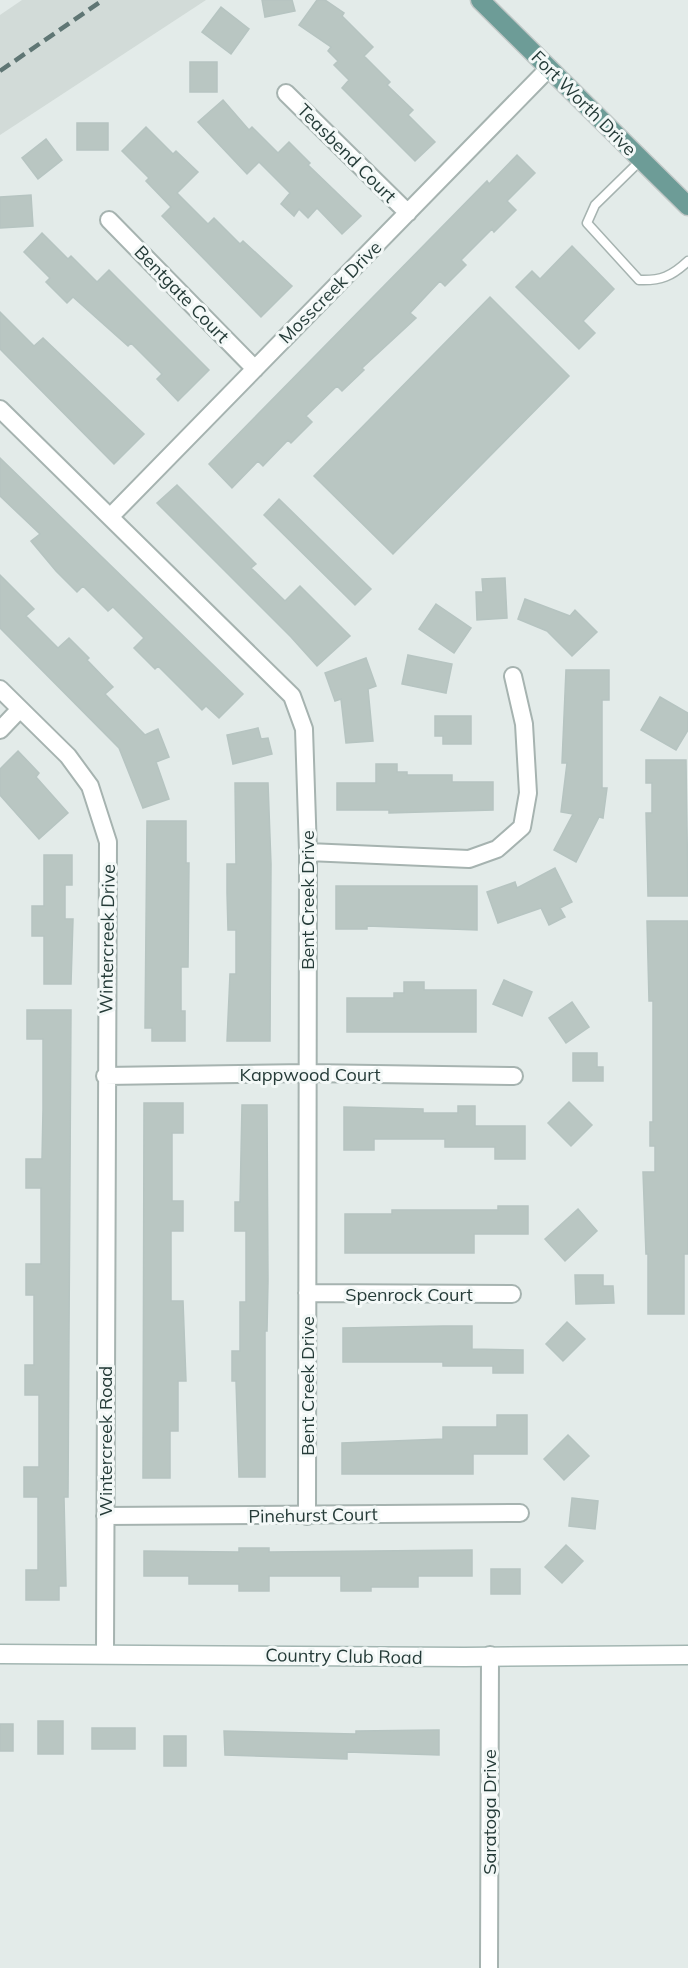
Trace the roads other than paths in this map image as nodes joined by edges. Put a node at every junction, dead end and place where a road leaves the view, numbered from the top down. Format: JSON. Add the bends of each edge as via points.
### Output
{"nodes":[{"id":1,"x":480,"y":0,"type":"edge"},
{"id":2,"x":549,"y":68,"type":"junction"},
{"id":3,"x":286,"y":93,"type":"dead end"},
{"id":4,"x":641,"y":160,"type":"junction"},
{"id":5,"x":688,"y":206,"type":"edge"},
{"id":6,"x":408,"y":213,"type":"junction"},
{"id":7,"x":109,"y":220,"type":"dead end"},
{"id":8,"x":688,"y":261,"type":"edge"},
{"id":9,"x":255,"y":369,"type":"junction"},
{"id":10,"x":0,"y":409,"type":"edge"},
{"id":11,"x":111,"y":516,"type":"junction"},
{"id":12,"x":513,"y":676,"type":"dead end"},
{"id":13,"x":0,"y":689,"type":"edge"},
{"id":14,"x":20,"y":709,"type":"junction"},
{"id":15,"x":0,"y":730,"type":"edge"},
{"id":16,"x":308,"y":852,"type":"junction"},
{"id":17,"x":307,"y":1073,"type":"junction"},
{"id":18,"x":105,"y":1076,"type":"junction"},
{"id":19,"x":514,"y":1076,"type":"dead end"},
{"id":20,"x":105,"y":1228,"type":"joint"},
{"id":21,"x":307,"y":1293,"type":"junction"},
{"id":22,"x":512,"y":1294,"type":"dead end"},
{"id":23,"x":520,"y":1513,"type":"dead end"},
{"id":24,"x":105,"y":1516,"type":"junction"},
{"id":25,"x":307,"y":1516,"type":"junction"},
{"id":26,"x":105,"y":1653,"type":"junction"},
{"id":27,"x":0,"y":1654,"type":"edge"},
{"id":28,"x":490,"y":1655,"type":"junction"},
{"id":29,"x":688,"y":1655,"type":"edge"},
{"id":30,"x":489,"y":1968,"type":"edge"}],
"edges":[{"from":1,"to":2,"type":"main road","name":"Fort Worth Drive"},
{"from":2,"to":4,"type":"main road","name":"Fort Worth Drive"},
{"from":2,"to":6,"type":"street","name":"Mosscreek Drive"},
{"from":3,"to":6,"type":"street","name":"Teasbend Court"},
{"from":4,"to":5,"type":"main road","name":"Fort Worth Drive"},
{"from":4,"to":8,"type":"lane","via":[[595,205],[587,223],[639,280],[656,281],[673,275]]},
{"from":6,"to":9,"type":"street","name":"Mosscreek Drive"},
{"from":7,"to":9,"type":"street","name":"Bentgate Court"},
{"from":9,"to":11,"type":"street","name":"Mosscreek Drive"},
{"from":10,"to":11,"type":"street","name":"Bent Creek Drive"},
{"from":11,"to":16,"type":"street","name":"Bent Creek Drive","via":[[292,696],[304,729]]},
{"from":12,"to":16,"type":"street","via":[[524,724],[528,793],[522,827],[497,849],[469,859]]},
{"from":13,"to":14,"type":"street","name":"Wintercreek Drive"},
{"from":14,"to":15,"type":"street"},
{"from":14,"to":18,"type":"street","name":"Wintercreek Drive","via":[[68,756],[90,786],[108,842]]},
{"from":16,"to":17,"type":"street","name":"Bent Creek Drive"},
{"from":17,"to":18,"type":"street","name":"Kappwood Court"},
{"from":17,"to":19,"type":"street","name":"Kappwood Court"},
{"from":17,"to":21,"type":"street","name":"Bent Creek Drive"},
{"from":18,"to":20,"type":"street","name":"Wintercreek Drive"},
{"from":20,"to":24,"type":"street","name":"Wintercreek Road"},
{"from":21,"to":22,"type":"street","name":"Spenrock Court"},
{"from":21,"to":25,"type":"street","name":"Bent Creek Drive"},
{"from":23,"to":25,"type":"street","name":"Pinehurst Court"},
{"from":24,"to":25,"type":"street","name":"Pinehurst Court"},
{"from":24,"to":26,"type":"street","name":"Wintercreek Road"},
{"from":26,"to":27,"type":"main road","name":"Country Club Road"},
{"from":26,"to":28,"type":"main road","name":"Country Club Road"},
{"from":28,"to":29,"type":"main road","name":"Country Club Road"},
{"from":28,"to":30,"type":"street","name":"Saratoga Drive"}]}
